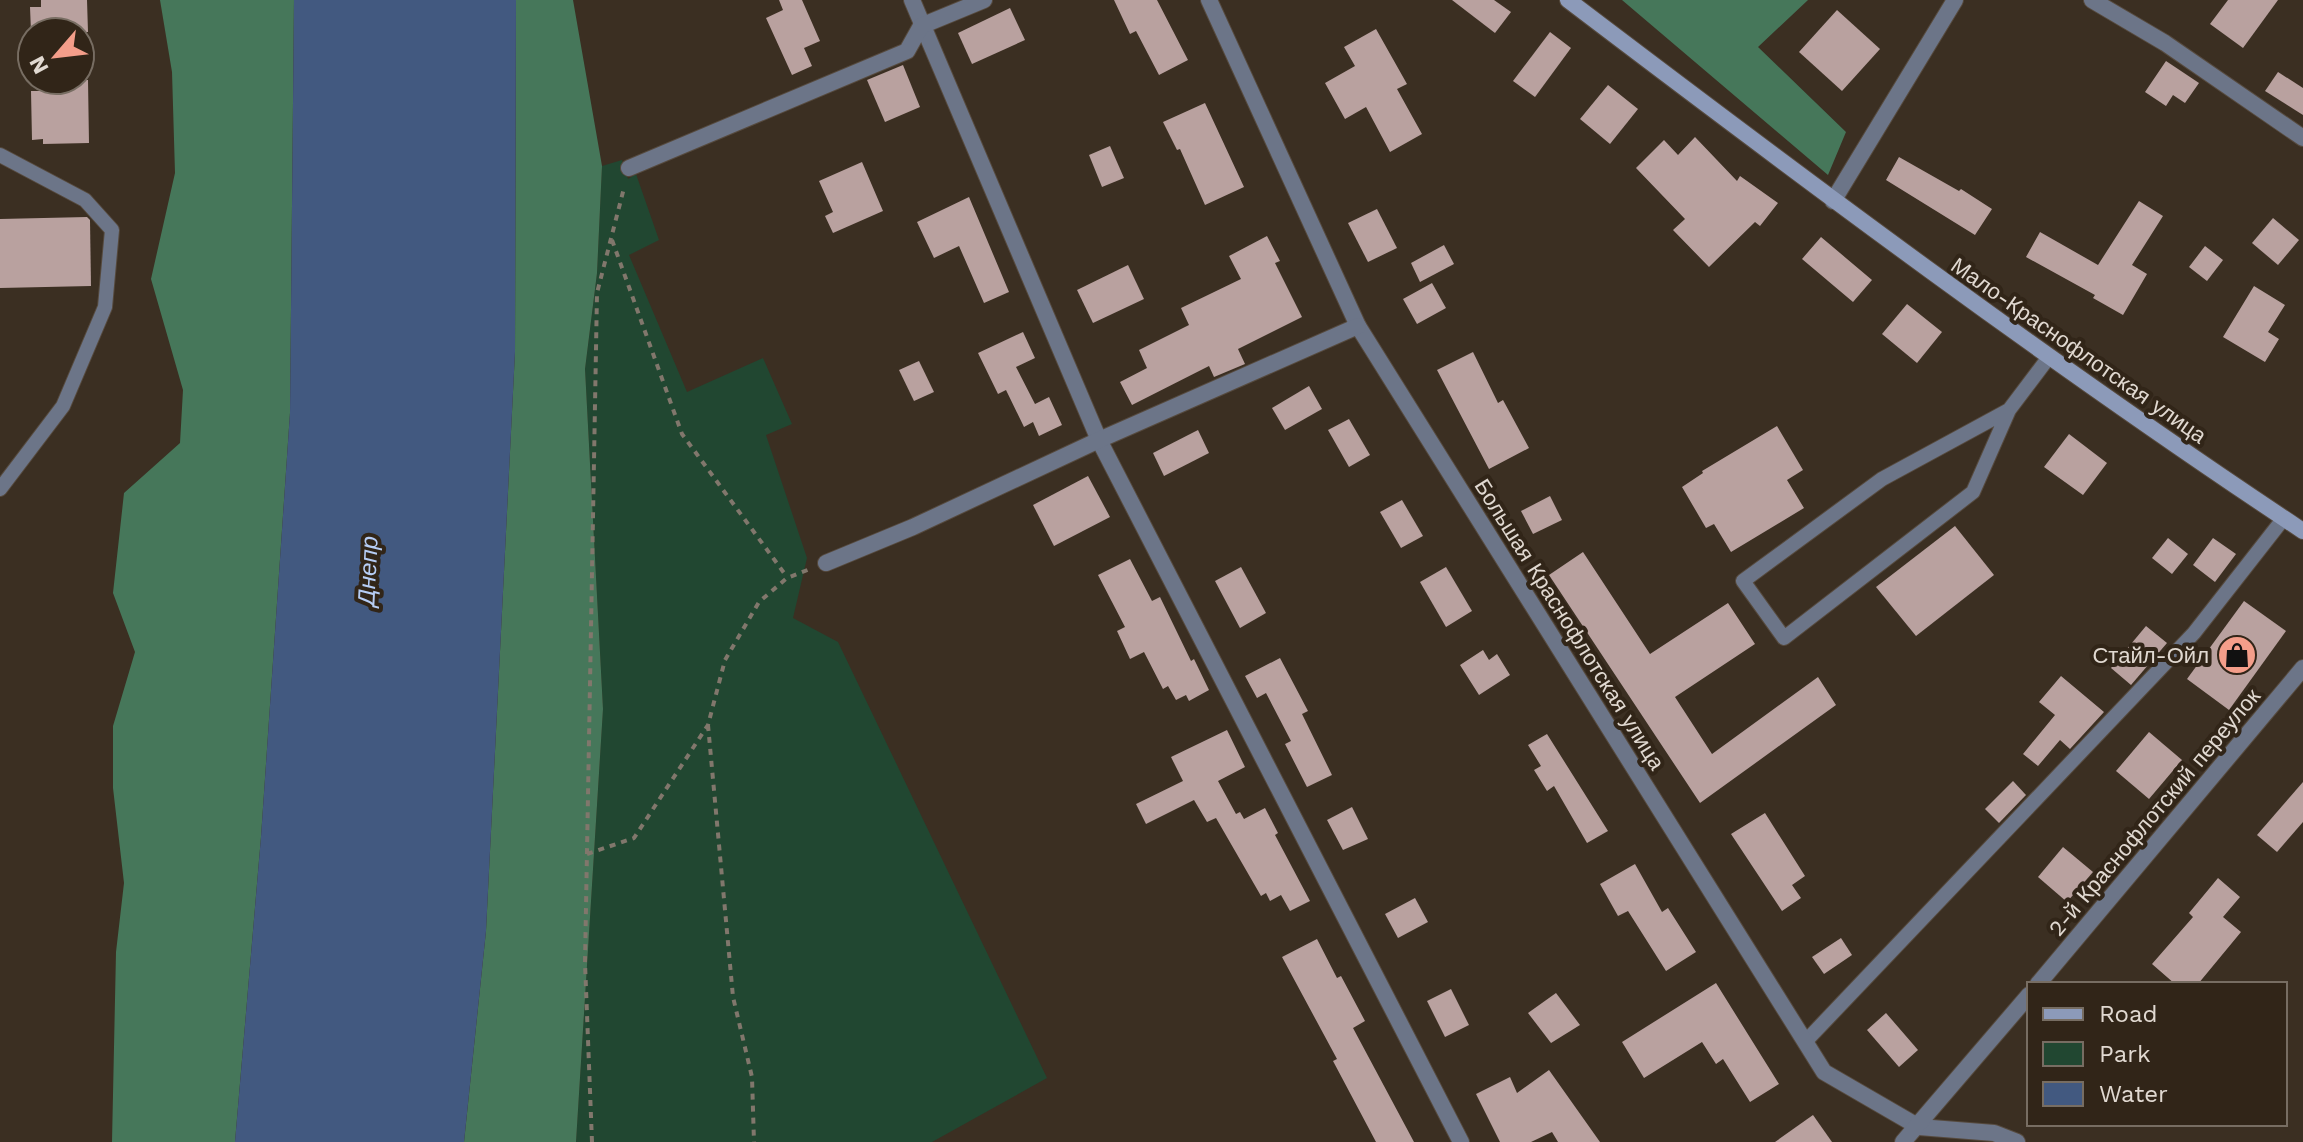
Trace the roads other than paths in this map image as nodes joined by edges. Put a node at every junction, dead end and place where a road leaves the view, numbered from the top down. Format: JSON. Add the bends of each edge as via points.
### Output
{"nodes":[{"id":1,"x":912,"y":0,"type":"edge"},
{"id":2,"x":984,"y":0,"type":"edge"},
{"id":3,"x":1209,"y":0,"type":"edge"},
{"id":4,"x":1568,"y":0,"type":"edge"},
{"id":5,"x":1955,"y":0,"type":"edge"},
{"id":6,"x":2092,"y":0,"type":"edge"},
{"id":7,"x":921,"y":26,"type":"junction"},
{"id":8,"x":2303,"y":138,"type":"edge"},
{"id":9,"x":0,"y":155,"type":"edge"},
{"id":10,"x":629,"y":168,"type":"road end"},
{"id":11,"x":1833,"y":201,"type":"junction"},
{"id":12,"x":1358,"y":326,"type":"junction"},
{"id":13,"x":2049,"y":357,"type":"junction"},
{"id":14,"x":2009,"y":410,"type":"junction"},
{"id":15,"x":1099,"y":440,"type":"junction"},
{"id":16,"x":0,"y":489,"type":"edge"},
{"id":17,"x":2284,"y":518,"type":"junction"},
{"id":18,"x":2303,"y":531,"type":"edge"},
{"id":19,"x":826,"y":563,"type":"road end"},
{"id":20,"x":2303,"y":668,"type":"edge"},
{"id":21,"x":2040,"y":982,"type":"edge"},
{"id":22,"x":2027,"y":997,"type":"edge"},
{"id":23,"x":1805,"y":1042,"type":"junction"},
{"id":24,"x":1919,"y":1127,"type":"junction"},
{"id":25,"x":1461,"y":1142,"type":"edge"},
{"id":26,"x":1903,"y":1142,"type":"edge"},
{"id":27,"x":1929,"y":1142,"type":"edge"},
{"id":28,"x":2017,"y":1142,"type":"edge"}],
"edges":[{"from":1,"to":7,"type":"street"},
{"from":2,"to":7,"type":"street"},
{"from":3,"to":12,"type":"street","name":"Большая Краснофлотская улица"},
{"from":4,"to":11,"type":"street","name":"Мало-Краснофлотская улица"},
{"from":5,"to":11,"type":"street"},
{"from":6,"to":8,"type":"street"},
{"from":7,"to":10,"type":"street","via":[[907,51]]},
{"from":7,"to":15,"type":"street"},
{"from":9,"to":16,"type":"lane","via":[[85,200],[112,230],[105,307],[63,406]]},
{"from":11,"to":13,"type":"street","name":"Мало-Краснофлотская улица"},
{"from":12,"to":15,"type":"street"},
{"from":12,"to":23,"type":"street","name":"Большая Краснофлотская улица"},
{"from":13,"to":14,"type":"lane"},
{"from":13,"to":17,"type":"street","name":"Мало-Краснофлотская улица"},
{"from":14,"to":14,"type":"lane","via":[[1882,479],[1743,581],[1784,638],[1973,492]]},
{"from":15,"to":19,"type":"street"},
{"from":15,"to":25,"type":"street"},
{"from":17,"to":18,"type":"street","name":"Мало-Краснофлотская улица"},
{"from":17,"to":23,"type":"lane","via":[[2194,633]]},
{"from":20,"to":21,"type":"street","name":"2-й Краснофлотский переулок"},
{"from":22,"to":24,"type":"street"},
{"from":23,"to":24,"type":"street","name":"Большая Краснофлотская улица","via":[[1824,1072]]},
{"from":24,"to":26,"type":"street"},
{"from":24,"to":27,"type":"street"},
{"from":24,"to":28,"type":"street","name":"Большая Краснофлотская улица","via":[[1994,1133]]}]}
